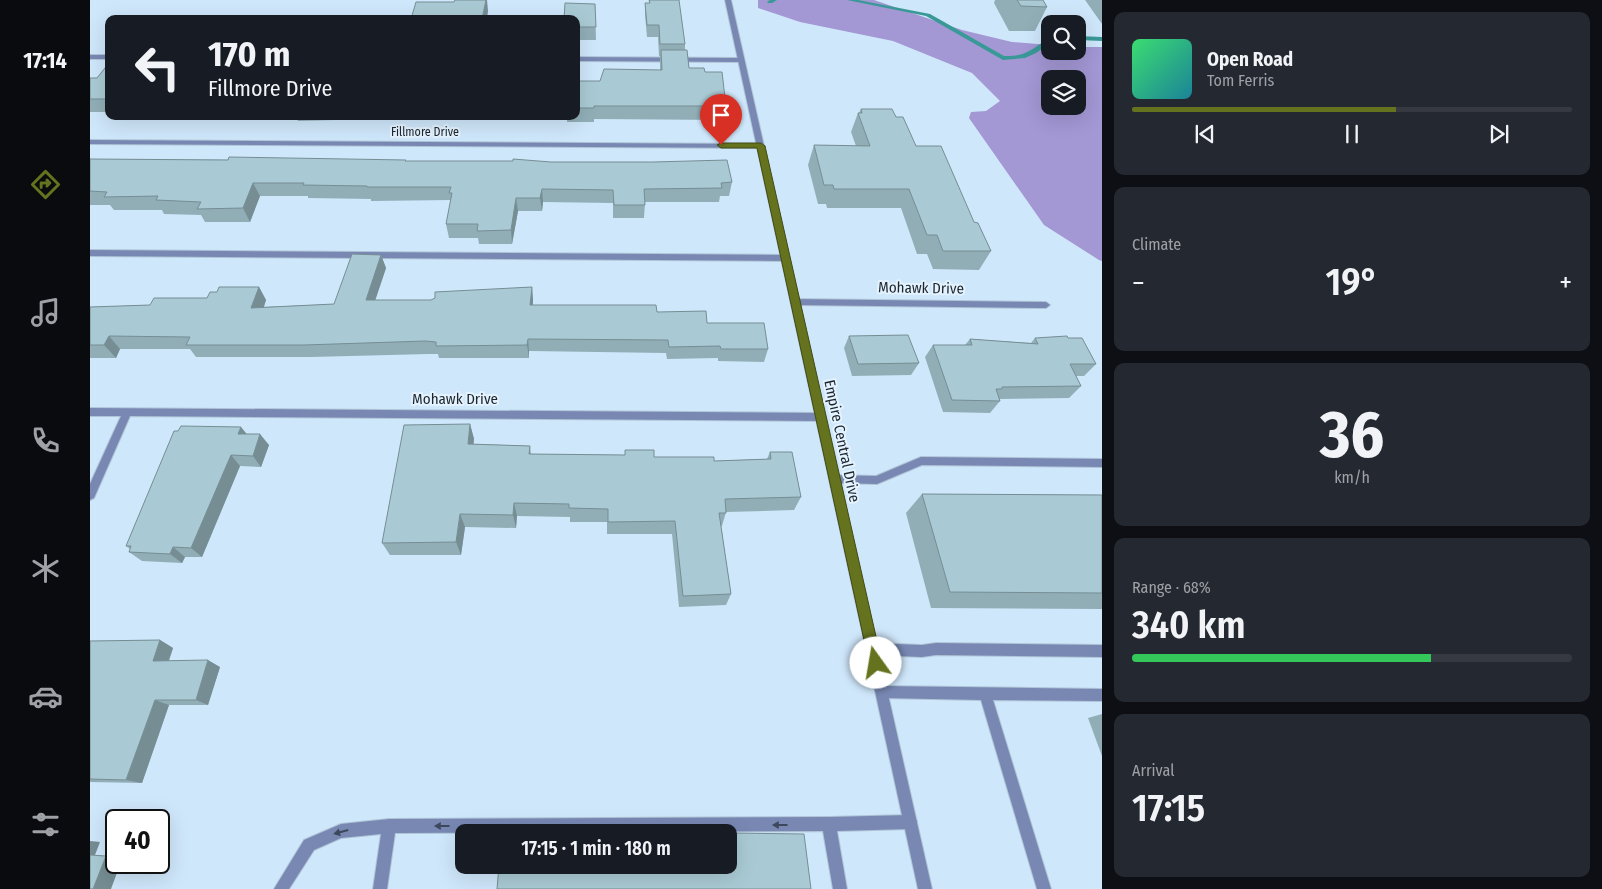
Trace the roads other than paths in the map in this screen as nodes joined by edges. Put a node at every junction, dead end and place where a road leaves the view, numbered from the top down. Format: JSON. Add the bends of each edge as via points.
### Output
{"nodes":[{"id":1,"x":728,"y":0,"type":"edge"},
{"id":2,"x":90,"y":57,"type":"edge"},
{"id":3,"x":105,"y":57,"type":"edge"},
{"id":4,"x":580,"y":59,"type":"edge"},
{"id":5,"x":741,"y":60,"type":"junction"},
{"id":6,"x":90,"y":142,"type":"edge"},
{"id":7,"x":761,"y":146,"type":"junction"},
{"id":8,"x":90,"y":253,"type":"edge"},
{"id":9,"x":786,"y":258,"type":"junction"},
{"id":10,"x":795,"y":302,"type":"junction"},
{"id":11,"x":1046,"y":305,"type":"dead end"},
{"id":12,"x":90,"y":412,"type":"edge"},
{"id":13,"x":127,"y":413,"type":"junction"},
{"id":14,"x":820,"y":417,"type":"junction"},
{"id":15,"x":1102,"y":463,"type":"edge"},
{"id":16,"x":834,"y":479,"type":"junction"},
{"id":17,"x":90,"y":495,"type":"edge"},
{"id":18,"x":872,"y":649,"type":"junction"},
{"id":19,"x":1102,"y":651,"type":"edge"},
{"id":20,"x":882,"y":692,"type":"junction"},
{"id":21,"x":985,"y":693,"type":"junction"},
{"id":22,"x":1102,"y":695,"type":"edge"},
{"id":23,"x":910,"y":822,"type":"junction"},
{"id":24,"x":829,"y":824,"type":"junction"},
{"id":25,"x":389,"y":826,"type":"junction"},
{"id":26,"x":281,"y":889,"type":"edge"},
{"id":27,"x":380,"y":889,"type":"edge"},
{"id":28,"x":840,"y":889,"type":"edge"},
{"id":29,"x":925,"y":889,"type":"edge"},
{"id":30,"x":1044,"y":889,"type":"edge"}],
"edges":[{"from":1,"to":5,"type":"street","name":"Empire Central Drive"},
{"from":2,"to":3,"type":"street"},
{"from":4,"to":5,"type":"street"},
{"from":5,"to":7,"type":"street","name":"Empire Central Drive"},
{"from":6,"to":7,"type":"street","name":"Fillmore Drive"},
{"from":7,"to":9,"type":"street","name":"Empire Central Drive"},
{"from":8,"to":9,"type":"street"},
{"from":9,"to":10,"type":"street","name":"Empire Central Drive"},
{"from":10,"to":11,"type":"street","name":"Mohawk Drive"},
{"from":10,"to":14,"type":"street","name":"Empire Central Drive"},
{"from":12,"to":13,"type":"street","name":"Mohawk Drive"},
{"from":13,"to":14,"type":"street","name":"Mohawk Drive"},
{"from":13,"to":17,"type":"street"},
{"from":14,"to":16,"type":"street","name":"Empire Central Drive"},
{"from":15,"to":16,"type":"street","via":[[921,461],[877,480]]},
{"from":16,"to":18,"type":"street","name":"Empire Central Drive"},
{"from":18,"to":19,"type":"street"},
{"from":18,"to":20,"type":"street","name":"Empire Central Drive"},
{"from":20,"to":21,"type":"street"},
{"from":20,"to":23,"type":"street","name":"Empire Central Drive"},
{"from":21,"to":22,"type":"street"},
{"from":21,"to":30,"type":"street"},
{"from":23,"to":24,"type":"street"},
{"from":23,"to":29,"type":"street","name":"Empire Central Drive"},
{"from":24,"to":25,"type":"street","one_way":true},
{"from":24,"to":28,"type":"street"},
{"from":25,"to":26,"type":"street","one_way":true,"via":[[341,831],[309,845]]},
{"from":25,"to":27,"type":"street"}]}
